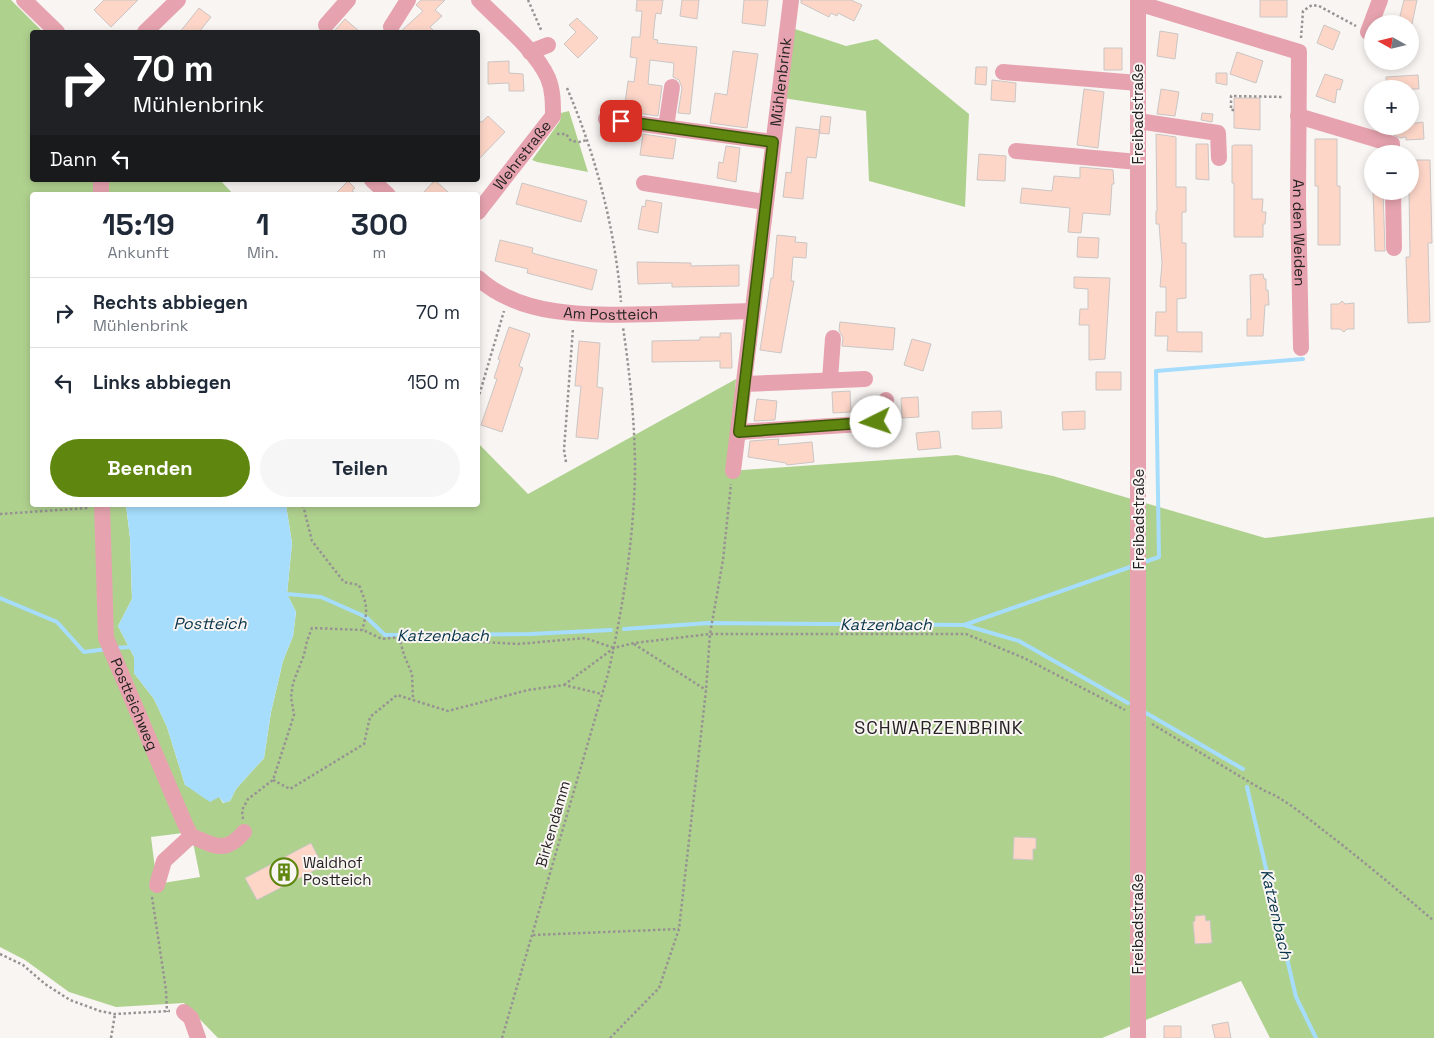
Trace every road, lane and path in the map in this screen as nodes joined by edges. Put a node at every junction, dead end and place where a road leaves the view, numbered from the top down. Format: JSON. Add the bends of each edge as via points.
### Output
{"nodes":[{"id":1,"x":24,"y":0,"type":"edge"},
{"id":2,"x":178,"y":0,"type":"edge"},
{"id":3,"x":348,"y":0,"type":"edge"},
{"id":4,"x":408,"y":0,"type":"edge"},
{"id":5,"x":479,"y":0,"type":"edge"},
{"id":6,"x":791,"y":0,"type":"edge"},
{"id":7,"x":1380,"y":0,"type":"edge"},
{"id":8,"x":1138,"y":2,"type":"edge"},
{"id":9,"x":1374,"y":15,"type":"edge"},
{"id":10,"x":326,"y":25,"type":"dead end"},
{"id":11,"x":391,"y":27,"type":"dead end"},
{"id":12,"x":55,"y":30,"type":"edge"},
{"id":13,"x":147,"y":30,"type":"edge"},
{"id":14,"x":1364,"y":30,"type":"edge"},
{"id":15,"x":548,"y":45,"type":"dead end"},
{"id":16,"x":530,"y":52,"type":"junction"},
{"id":17,"x":1299,"y":52,"type":"junction"},
{"id":18,"x":1003,"y":72,"type":"dead end"},
{"id":19,"x":1138,"y":83,"type":"junction"},
{"id":20,"x":672,"y":87,"type":"dead end"},
{"id":21,"x":1298,"y":98,"type":"junction"},
{"id":22,"x":1234,"y":110,"type":"dead end"},
{"id":23,"x":1298,"y":116,"type":"junction"},
{"id":24,"x":606,"y":119,"type":"dead end"},
{"id":25,"x":1138,"y":122,"type":"junction"},
{"id":26,"x":666,"y":127,"type":"junction"},
{"id":27,"x":552,"y":133,"type":"dead end"},
{"id":28,"x":587,"y":140,"type":"dead end"},
{"id":29,"x":773,"y":142,"type":"junction"},
{"id":30,"x":1392,"y":145,"type":"edge"},
{"id":31,"x":1016,"y":151,"type":"dead end"},
{"id":32,"x":1219,"y":158,"type":"dead end"},
{"id":33,"x":1138,"y":162,"type":"junction"},
{"id":34,"x":374,"y":182,"type":"edge"},
{"id":35,"x":644,"y":182,"type":"dead end"},
{"id":36,"x":385,"y":192,"type":"edge"},
{"id":37,"x":1393,"y":200,"type":"edge"},
{"id":38,"x":765,"y":202,"type":"junction"},
{"id":39,"x":480,"y":209,"type":"edge"},
{"id":40,"x":1394,"y":248,"type":"dead end"},
{"id":41,"x":480,"y":280,"type":"edge"},
{"id":42,"x":508,"y":298,"type":"junction"},
{"id":43,"x":752,"y":311,"type":"junction"},
{"id":44,"x":574,"y":314,"type":"junction"},
{"id":45,"x":833,"y":338,"type":"dead end"},
{"id":46,"x":1301,"y":348,"type":"dead end"},
{"id":47,"x":865,"y":379,"type":"dead end"},
{"id":48,"x":830,"y":380,"type":"junction"},
{"id":49,"x":744,"y":384,"type":"junction"},
{"id":50,"x":480,"y":392,"type":"edge"},
{"id":51,"x":886,"y":400,"type":"dead end"},
{"id":52,"x":739,"y":432,"type":"junction"},
{"id":53,"x":566,"y":462,"type":"dead end"},
{"id":54,"x":733,"y":471,"type":"joint"},
{"id":55,"x":89,"y":507,"type":"edge"},
{"id":56,"x":102,"y":507,"type":"edge"},
{"id":57,"x":304,"y":507,"type":"edge"},
{"id":58,"x":0,"y":514,"type":"edge"},
{"id":59,"x":619,"y":614,"type":"dead end"},
{"id":60,"x":363,"y":630,"type":"junction"},
{"id":61,"x":710,"y":634,"type":"junction"},
{"id":62,"x":399,"y":638,"type":"junction"},
{"id":63,"x":634,"y":643,"type":"junction"},
{"id":64,"x":614,"y":648,"type":"junction"},
{"id":65,"x":564,"y":685,"type":"junction"},
{"id":66,"x":706,"y":690,"type":"junction"},
{"id":67,"x":602,"y":694,"type":"junction"},
{"id":68,"x":413,"y":700,"type":"junction"},
{"id":69,"x":1139,"y":717,"type":"junction"},
{"id":70,"x":274,"y":780,"type":"junction"},
{"id":71,"x":244,"y":832,"type":"joint"},
{"id":72,"x":191,"y":836,"type":"junction"},
{"id":73,"x":157,"y":884,"type":"joint"},
{"id":74,"x":1434,"y":921,"type":"edge"},
{"id":75,"x":678,"y":929,"type":"junction"},
{"id":76,"x":532,"y":935,"type":"junction"},
{"id":77,"x":0,"y":954,"type":"edge"},
{"id":78,"x":167,"y":1012,"type":"junction"},
{"id":79,"x":184,"y":1012,"type":"joint"},
{"id":80,"x":116,"y":1014,"type":"junction"},
{"id":81,"x":111,"y":1038,"type":"edge"},
{"id":82,"x":198,"y":1038,"type":"edge"},
{"id":83,"x":502,"y":1038,"type":"edge"},
{"id":84,"x":610,"y":1038,"type":"edge"},
{"id":85,"x":1138,"y":1038,"type":"edge"}],
"edges":[{"from":1,"to":12,"type":"street"},
{"from":2,"to":13,"type":"street"},
{"from":3,"to":10,"type":"street"},
{"from":4,"to":11,"type":"street"},
{"from":5,"to":16,"type":"street","name":"Wehrstraße"},
{"from":6,"to":29,"type":"street","name":"Mühlenbrink"},
{"from":7,"to":9,"type":"street"},
{"from":8,"to":17,"type":"street"},
{"from":8,"to":19,"type":"street","name":"Freibadstraße"},
{"from":14,"to":17,"type":"path","via":[[1312,5],[1303,11]]},
{"from":15,"to":16,"type":"street"},
{"from":16,"to":39,"type":"street","name":"Wehrstraße","via":[[549,79],[553,116]]},
{"from":17,"to":21,"type":"street","name":"An den Weiden"},
{"from":18,"to":19,"type":"street"},
{"from":19,"to":25,"type":"street","name":"Freibadstraße"},
{"from":20,"to":26,"type":"street"},
{"from":21,"to":22,"type":"path","via":[[1231,96],[1231,110]]},
{"from":21,"to":23,"type":"street","name":"An den Weiden"},
{"from":23,"to":30,"type":"street"},
{"from":23,"to":46,"type":"street","name":"An den Weiden"},
{"from":24,"to":26,"type":"street"},
{"from":25,"to":32,"type":"street","via":[[1218,133]]},
{"from":25,"to":33,"type":"street","name":"Freibadstraße"},
{"from":26,"to":29,"type":"street"},
{"from":27,"to":28,"type":"path","via":[[566,134],[571,141]]},
{"from":29,"to":38,"type":"street","name":"Mühlenbrink"},
{"from":31,"to":33,"type":"street"},
{"from":33,"to":69,"type":"street","name":"Freibadstraße"},
{"from":34,"to":36,"type":"street"},
{"from":35,"to":38,"type":"street"},
{"from":37,"to":40,"type":"street"},
{"from":38,"to":43,"type":"street","name":"Mühlenbrink"},
{"from":41,"to":42,"type":"street","name":"Am Postteich"},
{"from":42,"to":44,"type":"street","name":"Am Postteich"},
{"from":42,"to":50,"type":"path"},
{"from":43,"to":44,"type":"street","name":"Am Postteich"},
{"from":43,"to":49,"type":"street","name":"Mühlenbrink"},
{"from":44,"to":53,"type":"path","via":[[564,450]]},
{"from":45,"to":48,"type":"street"},
{"from":47,"to":48,"type":"street"},
{"from":48,"to":49,"type":"street"},
{"from":49,"to":52,"type":"street","name":"Mühlenbrink"},
{"from":51,"to":52,"type":"street","via":[[876,422]]},
{"from":52,"to":54,"type":"street","name":"Mühlenbrink"},
{"from":54,"to":61,"type":"path","via":[[723,560]]},
{"from":55,"to":58,"type":"path"},
{"from":56,"to":72,"type":"street","name":"Postteichweg","via":[[106,638]]},
{"from":57,"to":60,"type":"path","via":[[312,541],[344,582],[359,585],[367,612]]},
{"from":59,"to":64,"type":"path","name":"Birkendamm"},
{"from":60,"to":62,"type":"path","via":[[382,639]]},
{"from":60,"to":70,"type":"path","via":[[312,628],[293,683],[294,716]]},
{"from":61,"to":63,"type":"path"},
{"from":61,"to":66,"type":"path"},
{"from":61,"to":69,"type":"path","via":[[966,634],[1024,658]]},
{"from":62,"to":64,"type":"path","via":[[518,644],[585,638]]},
{"from":62,"to":68,"type":"path","via":[[412,674]]},
{"from":63,"to":64,"type":"path"},
{"from":63,"to":66,"type":"path"},
{"from":64,"to":65,"type":"path"},
{"from":64,"to":67,"type":"path","name":"Birkendamm"},
{"from":65,"to":67,"type":"path"},
{"from":65,"to":68,"type":"path","via":[[528,690],[448,711]]},
{"from":66,"to":75,"type":"path"},
{"from":67,"to":76,"type":"path","name":"Birkendamm"},
{"from":68,"to":70,"type":"path","via":[[397,695],[370,717],[364,744],[290,788]]},
{"from":69,"to":74,"type":"path","via":[[1280,799],[1378,873]]},
{"from":69,"to":85,"type":"street","name":"Freibadstraße"},
{"from":70,"to":71,"type":"path","via":[[248,799],[242,810]]},
{"from":71,"to":72,"type":"street","via":[[235,842],[219,847]]},
{"from":72,"to":73,"type":"street","via":[[164,861]]},
{"from":73,"to":78,"type":"path","via":[[152,892],[153,912]]},
{"from":75,"to":76,"type":"path"},
{"from":75,"to":84,"type":"path","via":[[659,988]]},
{"from":76,"to":83,"type":"path","name":"Birkendamm"},
{"from":77,"to":80,"type":"path","via":[[24,966],[70,1000]]},
{"from":78,"to":79,"type":"path","via":[[177,1008]]},
{"from":78,"to":80,"type":"path"},
{"from":79,"to":82,"type":"street","via":[[191,1018]]},
{"from":80,"to":81,"type":"path"}]}
